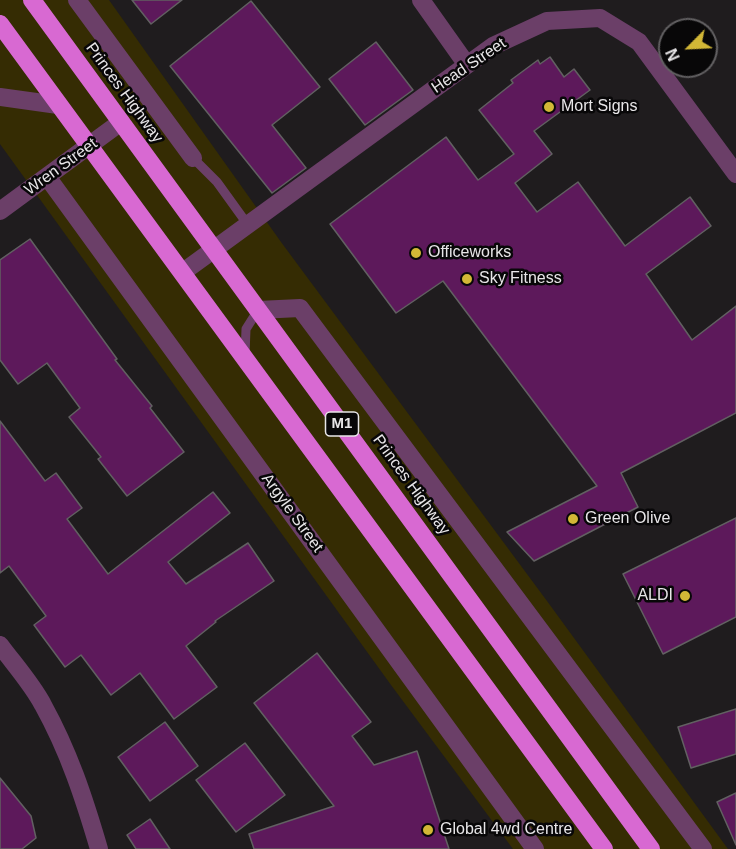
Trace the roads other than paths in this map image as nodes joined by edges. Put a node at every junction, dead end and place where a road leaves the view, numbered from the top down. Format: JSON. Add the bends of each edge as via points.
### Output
{"nodes":[{"id":1,"x":32,"y":0,"type":"edge"},
{"id":2,"x":77,"y":0,"type":"edge"},
{"id":3,"x":421,"y":0,"type":"edge"},
{"id":4,"x":0,"y":24,"type":"edge"},
{"id":5,"x":467,"y":65,"type":"junction"},
{"id":6,"x":0,"y":97,"type":"edge"},
{"id":7,"x":58,"y":105,"type":"junction"},
{"id":8,"x":121,"y":122,"type":"junction"},
{"id":9,"x":90,"y":146,"type":"junction"},
{"id":10,"x":193,"y":158,"type":"joint"},
{"id":11,"x":736,"y":174,"type":"edge"},
{"id":12,"x":48,"y":178,"type":"junction"},
{"id":13,"x":0,"y":211,"type":"edge"},
{"id":14,"x":248,"y":225,"type":"junction"},
{"id":15,"x":214,"y":249,"type":"junction"},
{"id":16,"x":183,"y":272,"type":"junction"},
{"id":17,"x":258,"y":310,"type":"junction"},
{"id":18,"x":245,"y":357,"type":"junction"},
{"id":19,"x":0,"y":645,"type":"edge"},
{"id":20,"x":99,"y":849,"type":"edge"},
{"id":21,"x":535,"y":849,"type":"edge"},
{"id":22,"x":604,"y":849,"type":"edge"},
{"id":23,"x":651,"y":849,"type":"edge"},
{"id":24,"x":703,"y":849,"type":"edge"}],
"edges":[{"from":1,"to":8,"type":"highway","name":"Princes Highway","number":"M1"},
{"from":2,"to":10,"type":"street"},
{"from":3,"to":5,"type":"street"},
{"from":4,"to":7,"type":"highway","number":"M1"},
{"from":5,"to":11,"type":"street","name":"Head Street","via":[[493,46],[547,21],[600,18],[639,42]]},
{"from":5,"to":14,"type":"street","name":"Head Street"},
{"from":6,"to":7,"type":"street"},
{"from":7,"to":9,"type":"highway","number":"M1"},
{"from":8,"to":9,"type":"street","name":"Wren Street"},
{"from":8,"to":15,"type":"highway","name":"Princes Highway","number":"M1"},
{"from":9,"to":12,"type":"street","name":"Wren Street"},
{"from":9,"to":16,"type":"highway","number":"M1"},
{"from":10,"to":14,"type":"lane","via":[[217,182]]},
{"from":12,"to":13,"type":"street","name":"Wren Street"},
{"from":12,"to":21,"type":"street","name":"Argyle Street"},
{"from":14,"to":15,"type":"street","name":"Head Street"},
{"from":15,"to":16,"type":"street","name":"Head Street"},
{"from":15,"to":17,"type":"highway","name":"Princes Highway","number":"M1"},
{"from":16,"to":18,"type":"highway","number":"M1"},
{"from":17,"to":18,"type":"lane","via":[[246,329]]},
{"from":17,"to":23,"type":"highway","name":"Princes Highway","number":"M1"},
{"from":17,"to":24,"type":"street","via":[[300,308]]},
{"from":18,"to":22,"type":"highway","number":"M1"},
{"from":19,"to":20,"type":"street","via":[[42,703],[66,751]]}]}
